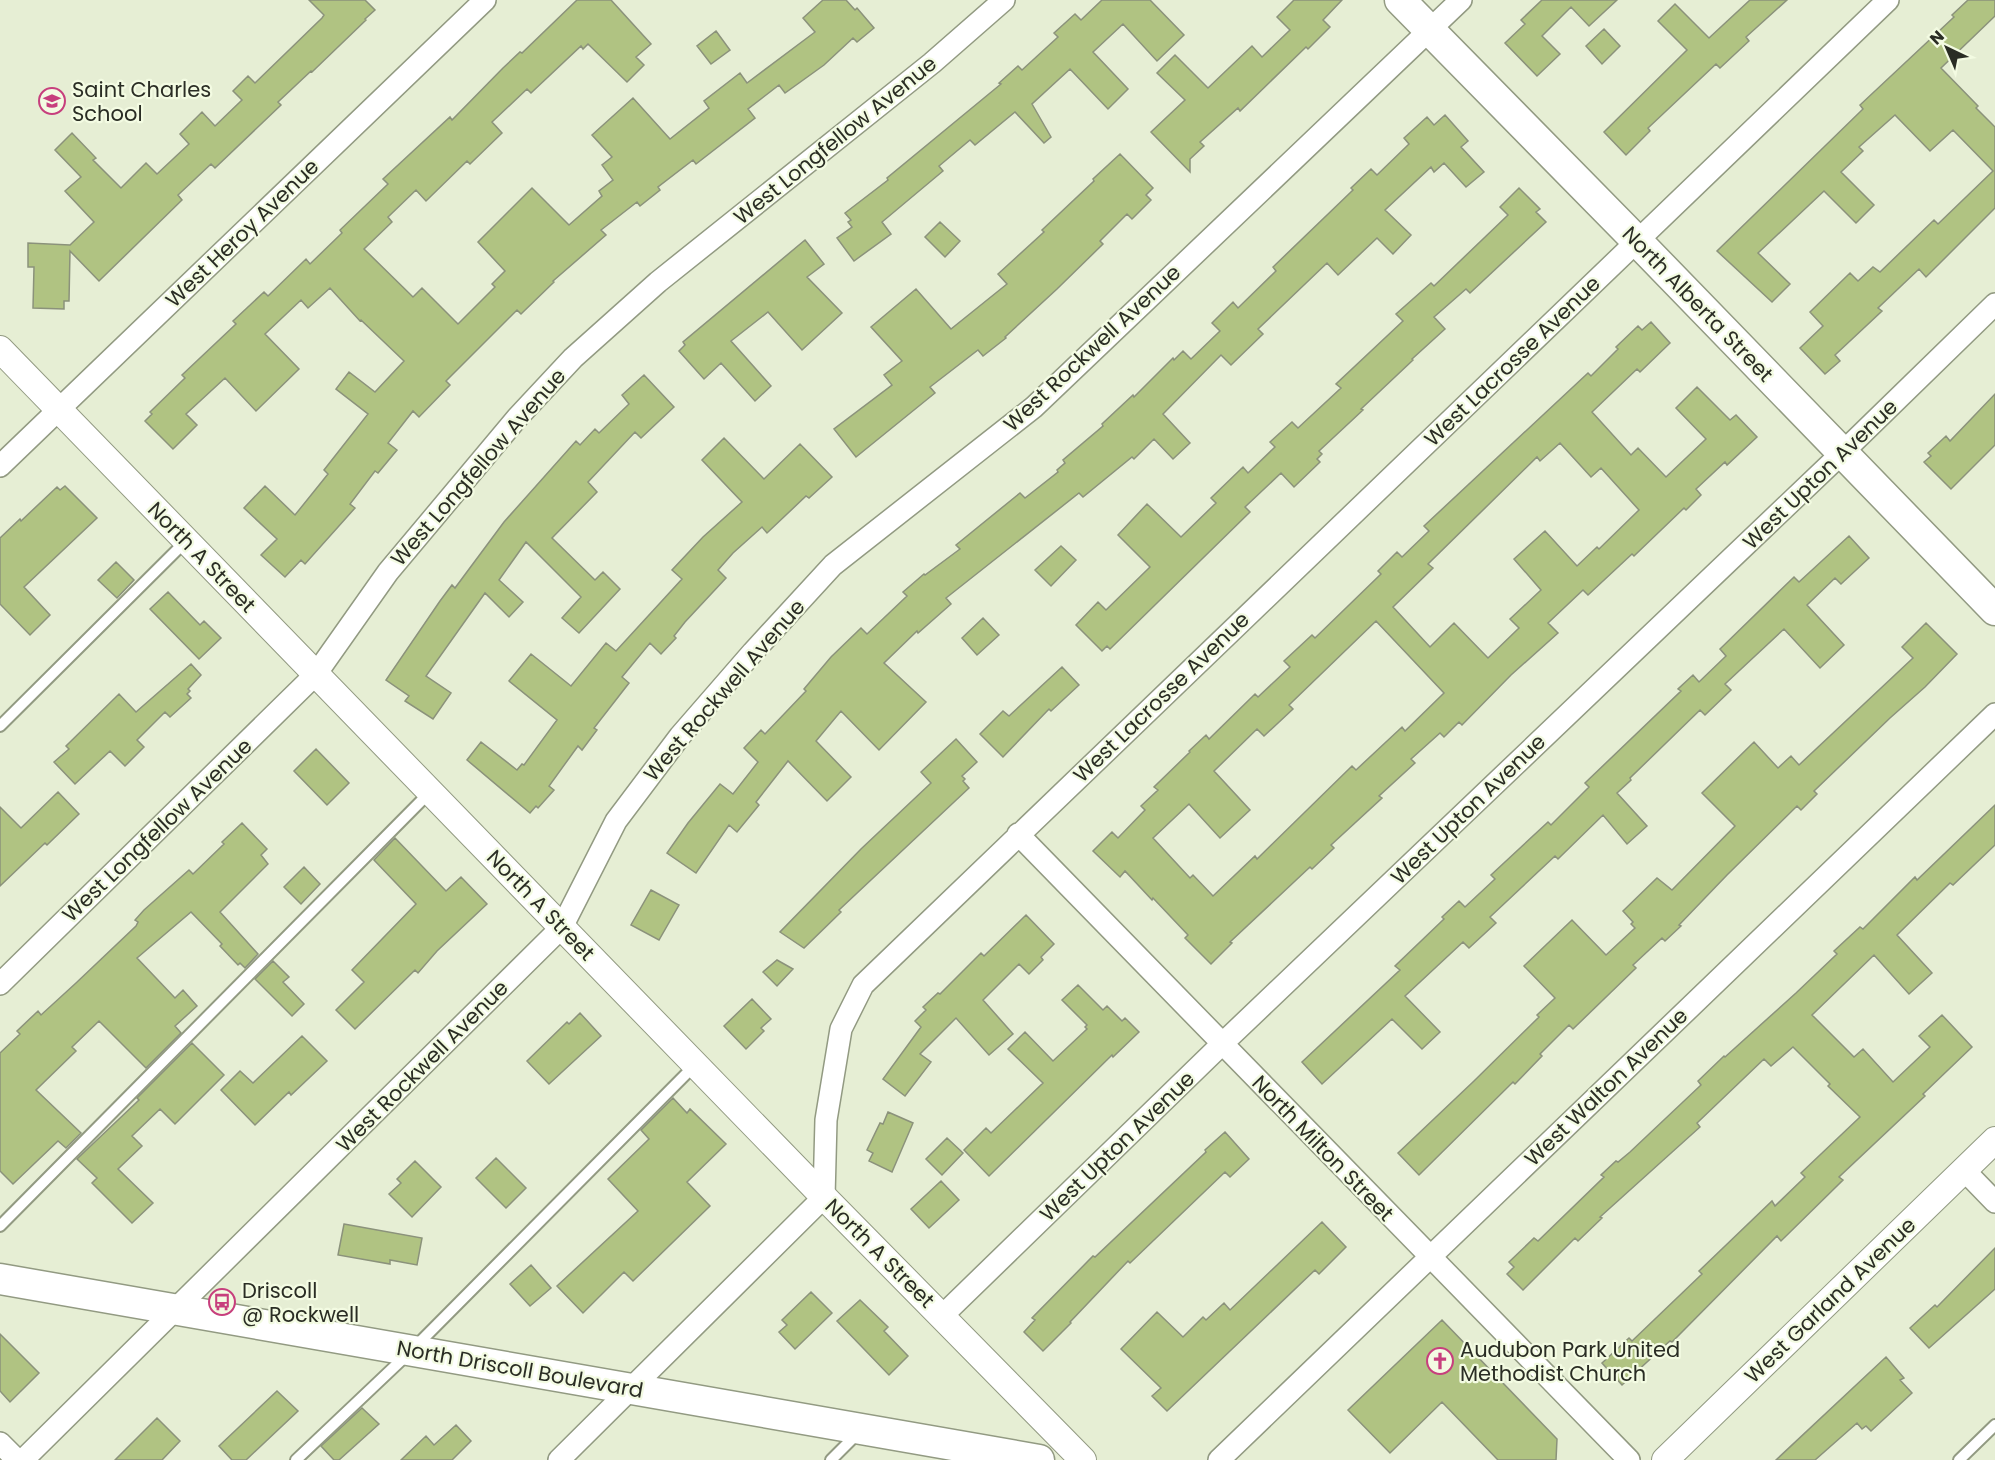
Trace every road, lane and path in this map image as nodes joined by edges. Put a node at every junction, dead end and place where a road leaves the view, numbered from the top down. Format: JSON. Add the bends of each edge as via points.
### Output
{"nodes":[{"id":1,"x":485,"y":0,"type":"edge"},
{"id":2,"x":1004,"y":0,"type":"edge"},
{"id":3,"x":1400,"y":0,"type":"edge"},
{"id":4,"x":1461,"y":0,"type":"edge"},
{"id":5,"x":1888,"y":0,"type":"edge"},
{"id":6,"x":1429,"y":30,"type":"junction"},
{"id":7,"x":1637,"y":241,"type":"junction"},
{"id":8,"x":1995,"y":304,"type":"edge"},
{"id":9,"x":0,"y":349,"type":"edge"},
{"id":10,"x":59,"y":409,"type":"junction"},
{"id":11,"x":1842,"y":453,"type":"junction"},
{"id":12,"x":0,"y":466,"type":"edge"},
{"id":13,"x":186,"y":541,"type":"junction"},
{"id":14,"x":1995,"y":610,"type":"edge"},
{"id":15,"x":316,"y":674,"type":"junction"},
{"id":16,"x":1995,"y":714,"type":"edge"},
{"id":17,"x":0,"y":726,"type":"edge"},
{"id":18,"x":430,"y":792,"type":"junction"},
{"id":19,"x":1018,"y":834,"type":"junction"},
{"id":20,"x":562,"y":927,"type":"junction"},
{"id":21,"x":0,"y":984,"type":"edge"},
{"id":22,"x":1222,"y":1044,"type":"junction"},
{"id":23,"x":696,"y":1064,"type":"junction"},
{"id":24,"x":1995,"y":1140,"type":"edge"},
{"id":25,"x":1964,"y":1170,"type":"junction"},
{"id":26,"x":824,"y":1197,"type":"junction"},
{"id":27,"x":1995,"y":1202,"type":"edge"},
{"id":28,"x":0,"y":1227,"type":"edge"},
{"id":29,"x":1430,"y":1256,"type":"junction"},
{"id":30,"x":0,"y":1279,"type":"edge"},
{"id":31,"x":174,"y":1310,"type":"junction"},
{"id":32,"x":942,"y":1316,"type":"junction"},
{"id":33,"x":411,"y":1351,"type":"junction"},
{"id":34,"x":631,"y":1388,"type":"junction"},
{"id":35,"x":1995,"y":1425,"type":"edge"},
{"id":36,"x":863,"y":1428,"type":"junction"},
{"id":37,"x":0,"y":1443,"type":"edge"},
{"id":38,"x":17,"y":1460,"type":"edge"},
{"id":39,"x":23,"y":1460,"type":"edge"},
{"id":40,"x":297,"y":1460,"type":"edge"},
{"id":41,"x":559,"y":1460,"type":"edge"},
{"id":42,"x":831,"y":1460,"type":"edge"},
{"id":43,"x":1039,"y":1460,"type":"edge"},
{"id":44,"x":1083,"y":1460,"type":"edge"},
{"id":45,"x":1219,"y":1460,"type":"edge"},
{"id":46,"x":1629,"y":1460,"type":"edge"},
{"id":47,"x":1665,"y":1460,"type":"edge"},
{"id":48,"x":1959,"y":1460,"type":"edge"}],
"edges":[{"from":1,"to":10,"type":"street","name":"West Heroy Avenue"},
{"from":2,"to":15,"type":"street","name":"West Longfellow Avenue","via":[[923,70],[658,282],[573,358],[388,572]]},
{"from":3,"to":6,"type":"main road","name":"North Alberta Street"},
{"from":4,"to":6,"type":"street","name":"West Rockwell Avenue"},
{"from":5,"to":7,"type":"street","name":"West Lacrosse Avenue"},
{"from":6,"to":7,"type":"main road","name":"North Alberta Street"},
{"from":6,"to":20,"type":"street","name":"West Rockwell Avenue","via":[[1034,407],[833,565],[680,736],[616,821]]},
{"from":7,"to":11,"type":"main road","name":"North Alberta Street"},
{"from":7,"to":19,"type":"street","name":"West Lacrosse Avenue"},
{"from":8,"to":11,"type":"street","name":"West Upton Avenue"},
{"from":9,"to":10,"type":"street","name":"North A Street"},
{"from":10,"to":12,"type":"street","name":"West Heroy Avenue"},
{"from":10,"to":13,"type":"street","name":"North A Street"},
{"from":11,"to":14,"type":"main road","name":"North Alberta Street"},
{"from":11,"to":22,"type":"street","name":"West Upton Avenue"},
{"from":13,"to":15,"type":"street","name":"North A Street"},
{"from":13,"to":17,"type":"lane"},
{"from":15,"to":18,"type":"street","name":"North A Street"},
{"from":15,"to":21,"type":"street","name":"West Longfellow Avenue"},
{"from":16,"to":29,"type":"street","name":"West Walton Avenue"},
{"from":18,"to":20,"type":"street","name":"North A Street"},
{"from":18,"to":28,"type":"lane"},
{"from":19,"to":22,"type":"street","name":"North Milton Street"},
{"from":19,"to":26,"type":"street","name":"West Lacrosse Avenue","via":[[863,985],[841,1029],[826,1120]]},
{"from":20,"to":23,"type":"street","name":"North A Street"},
{"from":20,"to":31,"type":"street","name":"West Rockwell Avenue"},
{"from":22,"to":29,"type":"street","name":"North Milton Street"},
{"from":22,"to":32,"type":"street","name":"West Upton Avenue"},
{"from":23,"to":26,"type":"street","name":"North A Street"},
{"from":23,"to":33,"type":"lane"},
{"from":24,"to":25,"type":"street","name":"West Garland Avenue"},
{"from":25,"to":27,"type":"street"},
{"from":25,"to":47,"type":"street","name":"West Garland Avenue"},
{"from":26,"to":32,"type":"street","name":"North A Street"},
{"from":26,"to":34,"type":"street"},
{"from":29,"to":45,"type":"street","name":"West Walton Avenue"},
{"from":29,"to":46,"type":"street","name":"North Milton Street"},
{"from":30,"to":31,"type":"main road","name":"North Driscoll Boulevard"},
{"from":31,"to":33,"type":"main road","name":"North Driscoll Boulevard"},
{"from":31,"to":39,"type":"street","name":"West Rockwell Avenue"},
{"from":32,"to":44,"type":"street","name":"North A Street"},
{"from":33,"to":34,"type":"main road","name":"North Driscoll Boulevard"},
{"from":33,"to":40,"type":"lane"},
{"from":34,"to":36,"type":"main road","name":"North Driscoll Boulevard"},
{"from":34,"to":41,"type":"street"},
{"from":35,"to":48,"type":"lane"},
{"from":36,"to":42,"type":"lane"},
{"from":36,"to":43,"type":"main road","name":"North Driscoll Boulevard"},
{"from":37,"to":38,"type":"street"}]}
